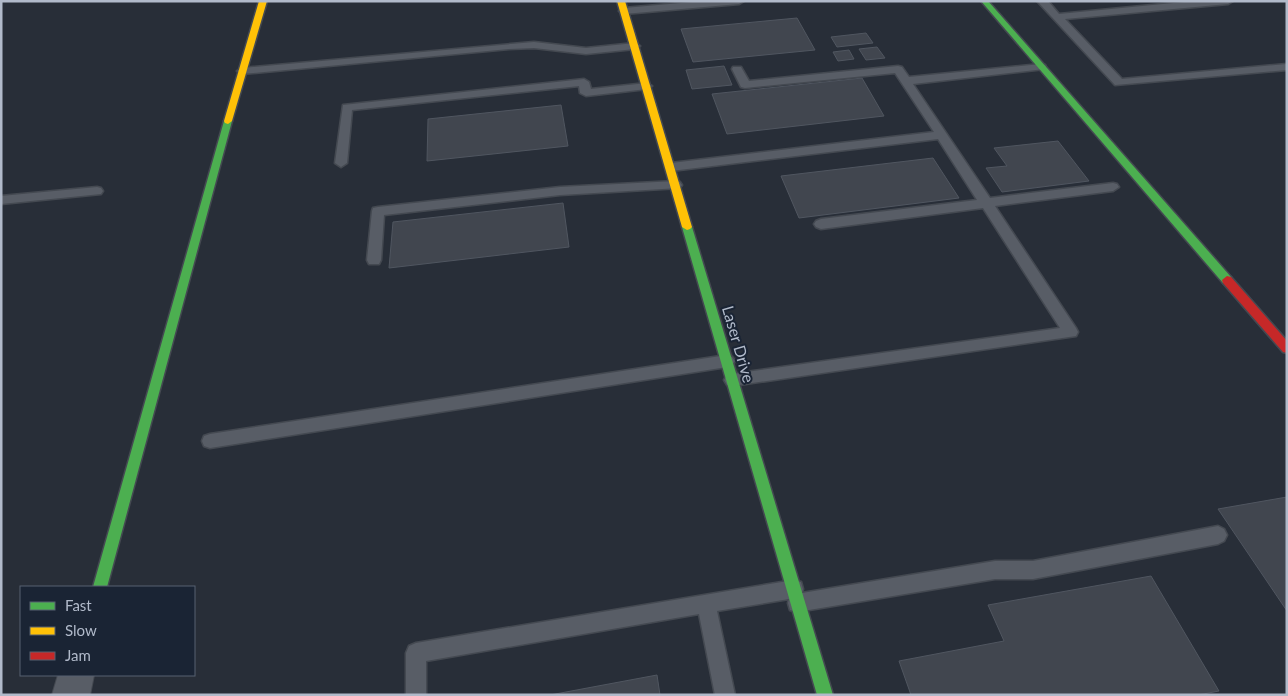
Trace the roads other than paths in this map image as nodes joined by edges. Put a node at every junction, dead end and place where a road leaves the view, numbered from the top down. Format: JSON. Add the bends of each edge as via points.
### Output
{"nodes":[{"id":1,"x":263,"y":1,"type":"edge"},
{"id":2,"x":739,"y":1,"type":"edge"},
{"id":3,"x":984,"y":1,"type":"edge"},
{"id":4,"x":1042,"y":1,"type":"edge"},
{"id":5,"x":1228,"y":1,"type":"edge"},
{"id":6,"x":623,"y":6,"type":"edge"},
{"id":7,"x":1057,"y":17,"type":"junction"},
{"id":8,"x":635,"y":46,"type":"junction"},
{"id":9,"x":1041,"y":67,"type":"junction"},
{"id":10,"x":1287,"y":67,"type":"edge"},
{"id":11,"x":737,"y":69,"type":"dead end"},
{"id":12,"x":242,"y":71,"type":"junction"},
{"id":13,"x":906,"y":81,"type":"junction"},
{"id":14,"x":647,"y":86,"type":"junction"},
{"id":15,"x":942,"y":135,"type":"junction"},
{"id":16,"x":341,"y":163,"type":"dead end"},
{"id":17,"x":671,"y":167,"type":"junction"},
{"id":18,"x":676,"y":185,"type":"junction"},
{"id":19,"x":1113,"y":188,"type":"dead end"},
{"id":20,"x":97,"y":190,"type":"dead end"},
{"id":21,"x":1,"y":200,"type":"edge"},
{"id":22,"x":987,"y":204,"type":"junction"},
{"id":23,"x":821,"y":224,"type":"dead end"},
{"id":24,"x":374,"y":260,"type":"dead end"},
{"id":25,"x":1287,"y":349,"type":"edge"},
{"id":26,"x":727,"y":361,"type":"junction"},
{"id":27,"x":732,"y":380,"type":"junction"},
{"id":28,"x":210,"y":441,"type":"dead end"},
{"id":29,"x":1218,"y":535,"type":"dead end"},
{"id":30,"x":100,"y":586,"type":"edge"},
{"id":31,"x":795,"y":596,"type":"junction"},
{"id":32,"x":706,"y":603,"type":"junction"},
{"id":33,"x":76,"y":676,"type":"edge"},
{"id":34,"x":71,"y":695,"type":"edge"},
{"id":35,"x":416,"y":695,"type":"edge"},
{"id":36,"x":725,"y":695,"type":"edge"},
{"id":37,"x":825,"y":695,"type":"edge"}],
"edges":[{"from":1,"to":12,"type":"street"},
{"from":2,"to":6,"type":"lane"},
{"from":3,"to":9,"type":"street"},
{"from":4,"to":7,"type":"lane"},
{"from":5,"to":7,"type":"lane"},
{"from":6,"to":8,"type":"street","name":"Laser Drive"},
{"from":7,"to":10,"type":"lane","via":[[1119,83]]},
{"from":8,"to":12,"type":"lane","via":[[586,51],[534,45],[509,46]]},
{"from":8,"to":14,"type":"street","name":"Laser Drive"},
{"from":9,"to":13,"type":"lane"},
{"from":9,"to":25,"type":"street"},
{"from":11,"to":13,"type":"lane","via":[[745,85],[898,69]]},
{"from":12,"to":30,"type":"street"},
{"from":13,"to":15,"type":"lane"},
{"from":14,"to":16,"type":"lane","via":[[586,93],[584,82],[348,107]]},
{"from":14,"to":17,"type":"street","name":"Laser Drive"},
{"from":15,"to":17,"type":"lane"},
{"from":15,"to":22,"type":"lane"},
{"from":17,"to":18,"type":"street","name":"Laser Drive"},
{"from":18,"to":24,"type":"lane","via":[[560,191],[378,211]]},
{"from":18,"to":26,"type":"street","name":"Laser Drive"},
{"from":19,"to":22,"type":"lane"},
{"from":20,"to":21,"type":"lane"},
{"from":22,"to":23,"type":"lane"},
{"from":22,"to":27,"type":"lane","via":[[1071,332]]},
{"from":26,"to":27,"type":"street","name":"Laser Drive"},
{"from":26,"to":28,"type":"lane"},
{"from":27,"to":31,"type":"street","name":"Laser Drive"},
{"from":29,"to":31,"type":"lane","via":[[1032,570],[995,570]]},
{"from":31,"to":32,"type":"lane"},
{"from":31,"to":37,"type":"street","name":"Laser Drive"},
{"from":32,"to":35,"type":"lane","via":[[416,653]]},
{"from":32,"to":36,"type":"lane"},
{"from":33,"to":34,"type":"street"}]}
